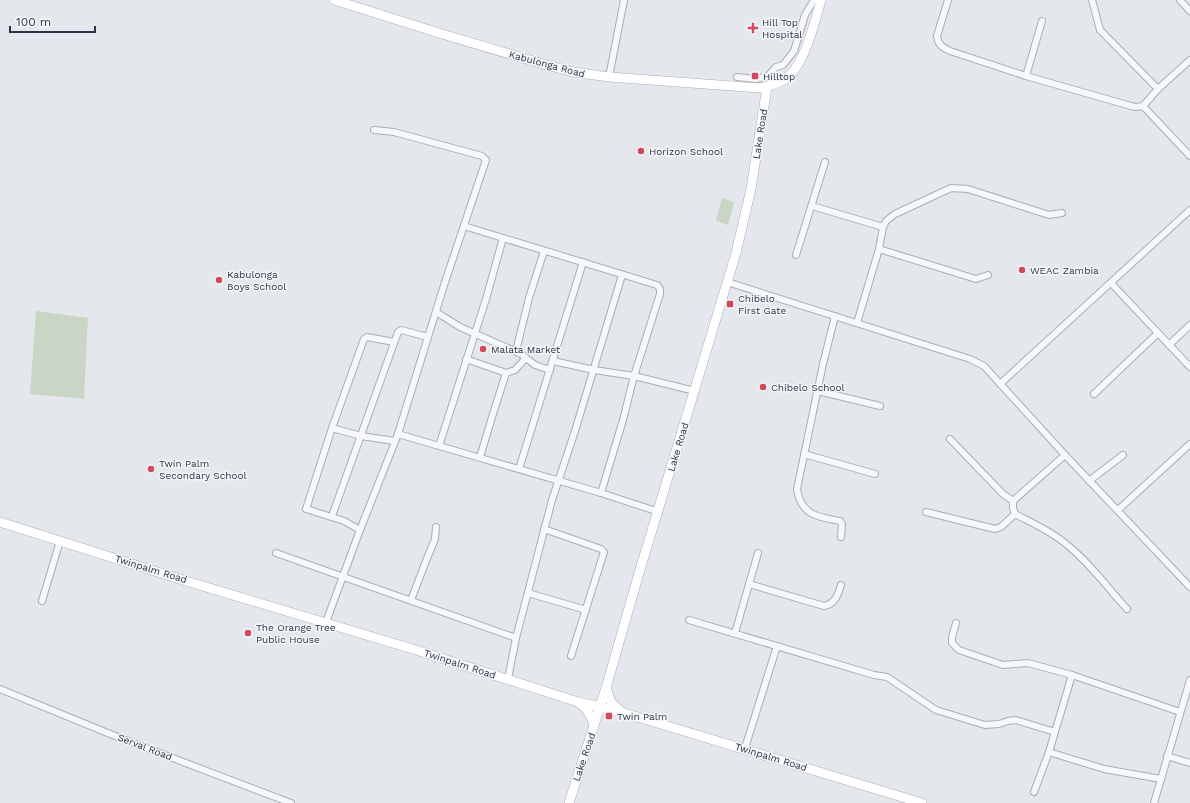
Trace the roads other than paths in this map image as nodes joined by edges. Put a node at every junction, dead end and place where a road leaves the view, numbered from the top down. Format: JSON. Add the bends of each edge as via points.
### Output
{"nodes":[{"id":1,"x":334,"y":0,"type":"edge"},
{"id":2,"x":624,"y":0,"type":"edge"},
{"id":3,"x":814,"y":0,"type":"edge"},
{"id":4,"x":821,"y":0,"type":"edge"},
{"id":5,"x":948,"y":0,"type":"edge"},
{"id":6,"x":1092,"y":0,"type":"edge"},
{"id":7,"x":1180,"y":0,"type":"edge"},
{"id":8,"x":1190,"y":11,"type":"edge"},
{"id":9,"x":1042,"y":21,"type":"dead end"},
{"id":10,"x":1190,"y":60,"type":"edge"},
{"id":11,"x":1026,"y":76,"type":"junction"},
{"id":12,"x":609,"y":77,"type":"junction"},
{"id":13,"x":737,"y":77,"type":"dead end"},
{"id":14,"x":767,"y":87,"type":"junction"},
{"id":15,"x":1158,"y":89,"type":"junction"},
{"id":16,"x":1143,"y":106,"type":"junction"},
{"id":17,"x":374,"y":130,"type":"dead end"},
{"id":18,"x":1190,"y":156,"type":"edge"},
{"id":19,"x":825,"y":162,"type":"dead end"},
{"id":20,"x":812,"y":206,"type":"junction"},
{"id":21,"x":1190,"y":210,"type":"edge"},
{"id":22,"x":1062,"y":213,"type":"dead end"},
{"id":23,"x":464,"y":226,"type":"junction"},
{"id":24,"x":883,"y":228,"type":"junction"},
{"id":25,"x":503,"y":238,"type":"junction"},
{"id":26,"x":879,"y":249,"type":"junction"},
{"id":27,"x":544,"y":250,"type":"junction"},
{"id":28,"x":796,"y":255,"type":"dead end"},
{"id":29,"x":583,"y":262,"type":"junction"},
{"id":30,"x":622,"y":275,"type":"junction"},
{"id":31,"x":988,"y":275,"type":"dead end"},
{"id":32,"x":727,"y":282,"type":"junction"},
{"id":33,"x":1111,"y":283,"type":"junction"},
{"id":34,"x":436,"y":312,"type":"junction"},
{"id":35,"x":835,"y":316,"type":"junction"},
{"id":36,"x":857,"y":323,"type":"junction"},
{"id":37,"x":1190,"y":325,"type":"edge"},
{"id":38,"x":1158,"y":333,"type":"junction"},
{"id":39,"x":474,"y":334,"type":"junction"},
{"id":40,"x":428,"y":337,"type":"junction"},
{"id":41,"x":394,"y":342,"type":"junction"},
{"id":42,"x":1169,"y":345,"type":"junction"},
{"id":43,"x":516,"y":351,"type":"junction"},
{"id":44,"x":466,"y":359,"type":"junction"},
{"id":45,"x":526,"y":359,"type":"junction"},
{"id":46,"x":553,"y":362,"type":"junction"},
{"id":47,"x":1190,"y":367,"type":"edge"},
{"id":48,"x":550,"y":370,"type":"junction"},
{"id":49,"x":594,"y":370,"type":"junction"},
{"id":50,"x":506,"y":373,"type":"junction"},
{"id":51,"x":634,"y":376,"type":"junction"},
{"id":52,"x":1000,"y":384,"type":"junction"},
{"id":53,"x":695,"y":391,"type":"junction"},
{"id":54,"x":818,"y":391,"type":"junction"},
{"id":55,"x":1094,"y":394,"type":"dead end"},
{"id":56,"x":880,"y":406,"type":"dead end"},
{"id":57,"x":332,"y":428,"type":"junction"},
{"id":58,"x":398,"y":434,"type":"junction"},
{"id":59,"x":361,"y":436,"type":"junction"},
{"id":60,"x":950,"y":439,"type":"dead end"},
{"id":61,"x":395,"y":441,"type":"junction"},
{"id":62,"x":1190,"y":444,"type":"edge"},
{"id":63,"x":439,"y":446,"type":"junction"},
{"id":64,"x":804,"y":454,"type":"junction"},
{"id":65,"x":1065,"y":455,"type":"junction"},
{"id":66,"x":1123,"y":455,"type":"dead end"},
{"id":67,"x":480,"y":458,"type":"junction"},
{"id":68,"x":519,"y":469,"type":"junction"},
{"id":69,"x":875,"y":474,"type":"dead end"},
{"id":70,"x":559,"y":481,"type":"junction"},
{"id":71,"x":1089,"y":481,"type":"junction"},
{"id":72,"x":601,"y":493,"type":"junction"},
{"id":73,"x":1013,"y":502,"type":"junction"},
{"id":74,"x":1118,"y":510,"type":"junction"},
{"id":75,"x":659,"y":512,"type":"junction"},
{"id":76,"x":926,"y":512,"type":"dead end"},
{"id":77,"x":1016,"y":514,"type":"junction"},
{"id":78,"x":332,"y":516,"type":"junction"},
{"id":79,"x":0,"y":522,"type":"edge"},
{"id":80,"x":436,"y":527,"type":"dead end"},
{"id":81,"x":544,"y":529,"type":"junction"},
{"id":82,"x":360,"y":530,"type":"junction"},
{"id":83,"x":841,"y":537,"type":"dead end"},
{"id":84,"x":60,"y":541,"type":"junction"},
{"id":85,"x":276,"y":553,"type":"dead end"},
{"id":86,"x":758,"y":553,"type":"dead end"},
{"id":87,"x":343,"y":576,"type":"junction"},
{"id":88,"x":749,"y":584,"type":"junction"},
{"id":89,"x":841,"y":585,"type":"dead end"},
{"id":90,"x":1190,"y":587,"type":"edge"},
{"id":91,"x":528,"y":593,"type":"junction"},
{"id":92,"x":412,"y":600,"type":"junction"},
{"id":93,"x":42,"y":601,"type":"dead end"},
{"id":94,"x":1127,"y":609,"type":"dead end"},
{"id":95,"x":586,"y":610,"type":"junction"},
{"id":96,"x":689,"y":620,"type":"dead end"},
{"id":97,"x":326,"y":622,"type":"junction"},
{"id":98,"x":956,"y":623,"type":"dead end"},
{"id":99,"x":735,"y":633,"type":"junction"},
{"id":100,"x":516,"y":638,"type":"junction"},
{"id":101,"x":777,"y":646,"type":"junction"},
{"id":102,"x":571,"y":656,"type":"dead end"},
{"id":103,"x":1072,"y":675,"type":"junction"},
{"id":104,"x":508,"y":680,"type":"junction"},
{"id":105,"x":1190,"y":680,"type":"edge"},
{"id":106,"x":606,"y":688,"type":"junction"},
{"id":107,"x":0,"y":689,"type":"edge"},
{"id":108,"x":578,"y":702,"type":"junction"},
{"id":109,"x":599,"y":707,"type":"junction"},
{"id":110,"x":621,"y":712,"type":"junction"},
{"id":111,"x":1180,"y":712,"type":"junction"},
{"id":112,"x":594,"y":726,"type":"junction"},
{"id":113,"x":1054,"y":732,"type":"junction"},
{"id":114,"x":745,"y":748,"type":"junction"},
{"id":115,"x":1049,"y":752,"type":"junction"},
{"id":116,"x":1167,"y":756,"type":"junction"},
{"id":117,"x":1190,"y":763,"type":"edge"},
{"id":118,"x":1161,"y":779,"type":"junction"},
{"id":119,"x":1034,"y":792,"type":"dead end"},
{"id":120,"x":291,"y":803,"type":"edge"},
{"id":121,"x":569,"y":803,"type":"edge"},
{"id":122,"x":922,"y":803,"type":"edge"},
{"id":123,"x":1154,"y":803,"type":"edge"}],
"edges":[{"from":1,"to":12,"type":"main road","name":"Kabulonga Road","via":[[542,64],[583,74]]},
{"from":2,"to":12,"type":"street"},
{"from":3,"to":13,"type":"street","via":[[805,15],[794,51],[783,65],[762,78]]},
{"from":4,"to":14,"type":"main road","via":[[797,67],[788,77]]},
{"from":5,"to":11,"type":"street","via":[[937,36],[941,46]]},
{"from":6,"to":15,"type":"street","via":[[1100,30]]},
{"from":7,"to":8,"type":"street"},
{"from":9,"to":11,"type":"street"},
{"from":10,"to":15,"type":"street"},
{"from":11,"to":16,"type":"street","via":[[1124,105]]},
{"from":12,"to":14,"type":"main road","name":"Kabulonga Road","via":[[748,88]]},
{"from":14,"to":32,"type":"main road","name":"Lake Road","via":[[751,189]]},
{"from":15,"to":16,"type":"street"},
{"from":16,"to":18,"type":"street"},
{"from":17,"to":23,"type":"street","via":[[386,130],[485,157],[486,164]]},
{"from":19,"to":20,"type":"street"},
{"from":20,"to":24,"type":"street"},
{"from":20,"to":28,"type":"street"},
{"from":21,"to":33,"type":"street"},
{"from":22,"to":24,"type":"street","via":[[1048,215],[968,190],[951,188],[895,214],[886,221]]},
{"from":23,"to":25,"type":"street"},
{"from":23,"to":34,"type":"street"},
{"from":24,"to":26,"type":"street"},
{"from":25,"to":27,"type":"street"},
{"from":25,"to":39,"type":"street"},
{"from":26,"to":31,"type":"street","via":[[976,279]]},
{"from":26,"to":36,"type":"street"},
{"from":27,"to":29,"type":"street"},
{"from":27,"to":43,"type":"street"},
{"from":29,"to":30,"type":"street"},
{"from":29,"to":46,"type":"street"},
{"from":30,"to":49,"type":"street"},
{"from":30,"to":51,"type":"street","via":[[657,285],[661,291]]},
{"from":32,"to":35,"type":"street"},
{"from":32,"to":53,"type":"main road","name":"Lake Road"},
{"from":33,"to":38,"type":"street"},
{"from":33,"to":52,"type":"street"},
{"from":34,"to":39,"type":"street"},
{"from":34,"to":40,"type":"street"},
{"from":35,"to":36,"type":"street"},
{"from":35,"to":54,"type":"street"},
{"from":36,"to":52,"type":"street","via":[[970,359],[984,366]]},
{"from":37,"to":42,"type":"street"},
{"from":38,"to":42,"type":"street"},
{"from":38,"to":55,"type":"street"},
{"from":39,"to":43,"type":"street"},
{"from":39,"to":44,"type":"street"},
{"from":40,"to":41,"type":"street","via":[[401,330]]},
{"from":40,"to":58,"type":"street"},
{"from":41,"to":57,"type":"street","via":[[368,337],[364,339]]},
{"from":41,"to":59,"type":"street"},
{"from":42,"to":47,"type":"street"},
{"from":43,"to":45,"type":"street"},
{"from":44,"to":50,"type":"street"},
{"from":44,"to":63,"type":"street"},
{"from":45,"to":48,"type":"street"},
{"from":45,"to":50,"type":"street","via":[[515,370]]},
{"from":46,"to":48,"type":"street"},
{"from":46,"to":49,"type":"street"},
{"from":48,"to":68,"type":"street"},
{"from":49,"to":51,"type":"street"},
{"from":49,"to":70,"type":"street"},
{"from":50,"to":67,"type":"street"},
{"from":51,"to":53,"type":"street"},
{"from":51,"to":72,"type":"street"},
{"from":52,"to":65,"type":"street"},
{"from":53,"to":75,"type":"main road","name":"Lake Road"},
{"from":54,"to":56,"type":"street"},
{"from":54,"to":64,"type":"street"},
{"from":57,"to":59,"type":"street"},
{"from":57,"to":78,"type":"street","via":[[306,509]]},
{"from":58,"to":61,"type":"street"},
{"from":58,"to":63,"type":"street"},
{"from":59,"to":61,"type":"street"},
{"from":59,"to":78,"type":"street"},
{"from":60,"to":73,"type":"street"},
{"from":61,"to":82,"type":"street"},
{"from":62,"to":74,"type":"street"},
{"from":63,"to":67,"type":"street"},
{"from":64,"to":69,"type":"street"},
{"from":64,"to":83,"type":"street","via":[[797,489],[799,499],[807,511],[816,517],[840,522]]},
{"from":65,"to":71,"type":"street"},
{"from":65,"to":73,"type":"street"},
{"from":66,"to":71,"type":"street"},
{"from":67,"to":68,"type":"street"},
{"from":68,"to":70,"type":"street"},
{"from":70,"to":72,"type":"street"},
{"from":70,"to":81,"type":"street"},
{"from":71,"to":74,"type":"street"},
{"from":72,"to":75,"type":"street"},
{"from":73,"to":77,"type":"street"},
{"from":74,"to":90,"type":"street"},
{"from":75,"to":106,"type":"main road","name":"Lake Road"},
{"from":76,"to":77,"type":"street","via":[[995,529],[1001,528]]},
{"from":77,"to":94,"type":"street","via":[[1065,543]]},
{"from":78,"to":82,"type":"street"},
{"from":79,"to":84,"type":"main road","name":"Twinpalm Road"},
{"from":80,"to":92,"type":"street","via":[[435,539]]},
{"from":81,"to":91,"type":"street"},
{"from":81,"to":95,"type":"street","via":[[604,551]]},
{"from":82,"to":87,"type":"street"},
{"from":84,"to":93,"type":"street"},
{"from":84,"to":97,"type":"main road","name":"Twinpalm Road"},
{"from":85,"to":87,"type":"street"},
{"from":86,"to":88,"type":"street"},
{"from":87,"to":92,"type":"street"},
{"from":87,"to":97,"type":"street"},
{"from":88,"to":89,"type":"street","via":[[824,606],[835,601]]},
{"from":88,"to":99,"type":"street"},
{"from":91,"to":95,"type":"street"},
{"from":91,"to":100,"type":"street"},
{"from":92,"to":100,"type":"street"},
{"from":95,"to":102,"type":"street"},
{"from":96,"to":99,"type":"street"},
{"from":97,"to":104,"type":"main road","name":"Twinpalm Road"},
{"from":98,"to":103,"type":"street","via":[[952,643],[959,650],[1003,665],[1028,663]]},
{"from":99,"to":101,"type":"street"},
{"from":100,"to":104,"type":"street"},
{"from":101,"to":113,"type":"street","via":[[887,677],[936,710],[985,725],[1016,720]]},
{"from":101,"to":114,"type":"street"},
{"from":103,"to":111,"type":"street"},
{"from":103,"to":113,"type":"street"},
{"from":104,"to":108,"type":"main road","name":"Twinpalm Road"},
{"from":105,"to":111,"type":"street"},
{"from":106,"to":109,"type":"main road","name":"Lake Road"},
{"from":106,"to":110,"type":"main road","via":[[611,702]]},
{"from":107,"to":120,"type":"street","name":"Serval Road"},
{"from":108,"to":109,"type":"main road","name":"Twinpalm Road"},
{"from":108,"to":112,"type":"main road","via":[[589,712]]},
{"from":109,"to":110,"type":"main road","name":"Twinpalm Road"},
{"from":109,"to":112,"type":"main road","name":"Lake Road"},
{"from":110,"to":114,"type":"main road","name":"Twinpalm Road"},
{"from":111,"to":116,"type":"street"},
{"from":112,"to":121,"type":"main road","name":"Lake Road"},
{"from":113,"to":115,"type":"street"},
{"from":114,"to":122,"type":"main road","name":"Twinpalm Road"},
{"from":115,"to":118,"type":"street","via":[[1104,769]]},
{"from":115,"to":119,"type":"street"},
{"from":116,"to":117,"type":"street"},
{"from":116,"to":118,"type":"street"},
{"from":118,"to":123,"type":"street"}]}
